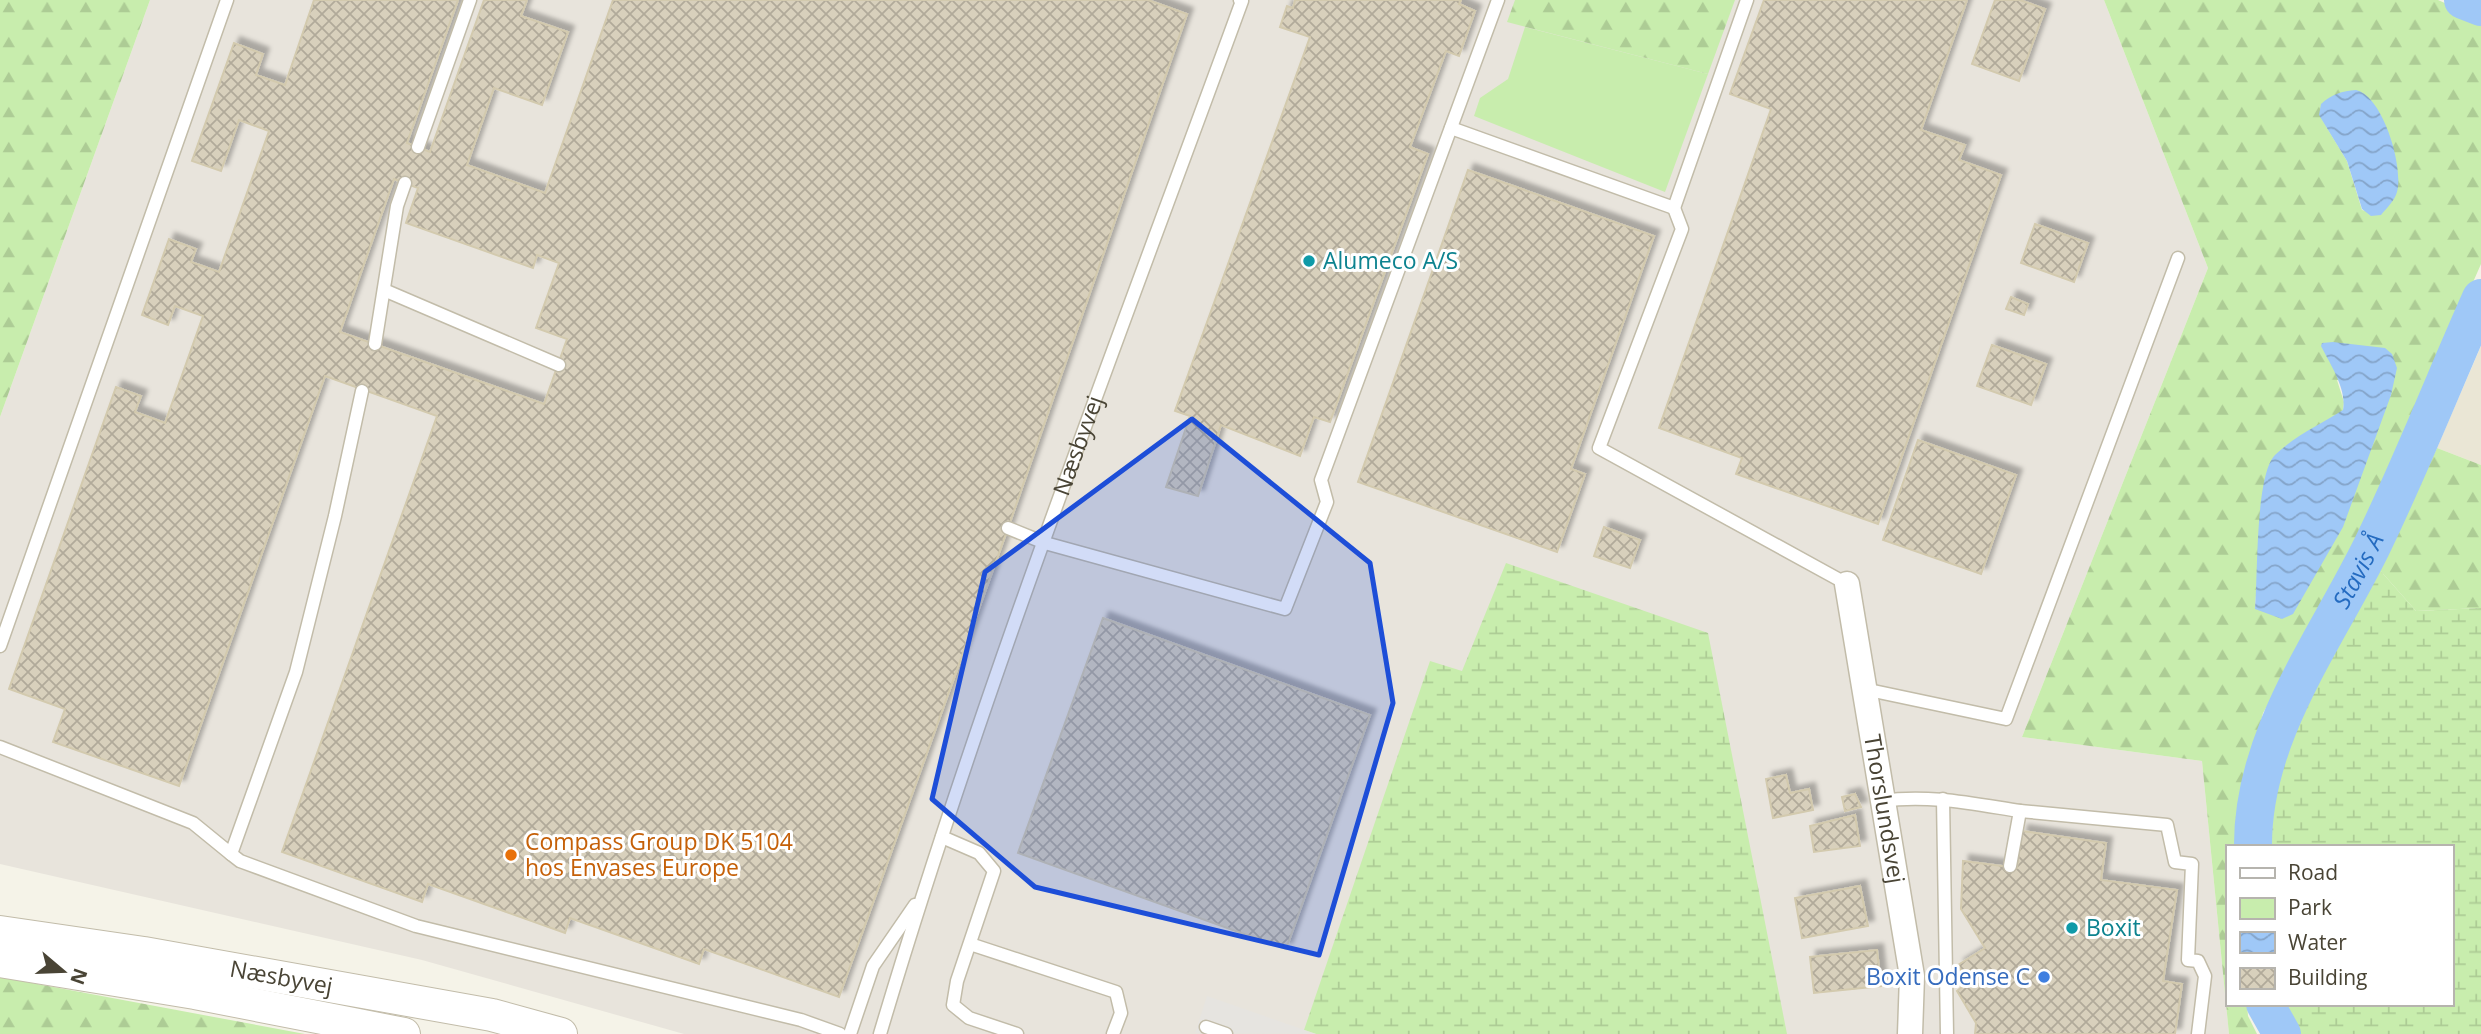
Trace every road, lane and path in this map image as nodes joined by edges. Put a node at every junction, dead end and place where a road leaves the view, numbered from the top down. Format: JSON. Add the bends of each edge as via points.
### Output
{"nodes":[{"id":1,"x":227,"y":0,"type":"edge"},
{"id":2,"x":470,"y":0,"type":"edge"},
{"id":3,"x":1240,"y":0,"type":"edge"},
{"id":4,"x":1498,"y":0,"type":"edge"},
{"id":5,"x":1747,"y":0,"type":"edge"},
{"id":6,"x":1451,"y":128,"type":"junction"},
{"id":7,"x":418,"y":147,"type":"dead end"},
{"id":8,"x":405,"y":183,"type":"dead end"},
{"id":9,"x":1674,"y":208,"type":"junction"},
{"id":10,"x":2178,"y":258,"type":"dead end"},
{"id":11,"x":384,"y":290,"type":"junction"},
{"id":12,"x":375,"y":344,"type":"dead end"},
{"id":13,"x":559,"y":365,"type":"dead end"},
{"id":14,"x":362,"y":391,"type":"dead end"},
{"id":15,"x":1008,"y":528,"type":"dead end"},
{"id":16,"x":1045,"y":543,"type":"junction"},
{"id":17,"x":1847,"y":584,"type":"joint"},
{"id":18,"x":0,"y":646,"type":"edge"},
{"id":19,"x":1864,"y":689,"type":"junction"},
{"id":20,"x":0,"y":747,"type":"edge"},
{"id":21,"x":1943,"y":799,"type":"junction"},
{"id":22,"x":1882,"y":801,"type":"junction"},
{"id":23,"x":2020,"y":811,"type":"junction"},
{"id":24,"x":942,"y":838,"type":"junction"},
{"id":25,"x":231,"y":854,"type":"junction"},
{"id":26,"x":2010,"y":866,"type":"dead end"},
{"id":27,"x":921,"y":896,"type":"junction"},
{"id":28,"x":0,"y":932,"type":"edge"},
{"id":29,"x":970,"y":944,"type":"junction"},
{"id":30,"x":0,"y":961,"type":"edge"},
{"id":31,"x":1206,"y":1027,"type":"dead end"},
{"id":32,"x":404,"y":1034,"type":"edge"},
{"id":33,"x":561,"y":1034,"type":"edge"},
{"id":34,"x":840,"y":1034,"type":"edge"},
{"id":35,"x":850,"y":1034,"type":"edge"},
{"id":36,"x":880,"y":1034,"type":"edge"},
{"id":37,"x":1017,"y":1034,"type":"edge"},
{"id":38,"x":1113,"y":1034,"type":"edge"},
{"id":39,"x":1226,"y":1034,"type":"edge"},
{"id":40,"x":1910,"y":1034,"type":"edge"},
{"id":41,"x":1947,"y":1034,"type":"edge"},
{"id":42,"x":2198,"y":1034,"type":"edge"}],
"edges":[{"from":1,"to":18,"type":"lane"},
{"from":2,"to":7,"type":"lane"},
{"from":3,"to":16,"type":"lane","name":"Næsbyvej"},
{"from":4,"to":6,"type":"lane"},
{"from":5,"to":9,"type":"lane"},
{"from":6,"to":9,"type":"lane"},
{"from":6,"to":16,"type":"lane","via":[[1321,480],[1327,502],[1285,609]]},
{"from":8,"to":11,"type":"lane"},
{"from":9,"to":17,"type":"lane","via":[[1682,229],[1600,448]]},
{"from":10,"to":19,"type":"lane","via":[[2006,719]]},
{"from":11,"to":12,"type":"lane"},
{"from":11,"to":13,"type":"lane"},
{"from":14,"to":25,"type":"lane","via":[[296,672]]},
{"from":15,"to":16,"type":"lane"},
{"from":16,"to":24,"type":"lane","name":"Næsbyvej"},
{"from":17,"to":19,"type":"street","name":"Thorslundsvej"},
{"from":19,"to":22,"type":"street","name":"Thorslundsvej"},
{"from":20,"to":25,"type":"lane","via":[[193,823]]},
{"from":21,"to":22,"type":"lane"},
{"from":21,"to":23,"type":"lane"},
{"from":21,"to":41,"type":"lane"},
{"from":22,"to":40,"type":"street","name":"Thorslundsvej","via":[[1912,976]]},
{"from":23,"to":26,"type":"lane"},
{"from":23,"to":42,"type":"lane","via":[[2167,825],[2175,862],[2192,864],[2188,960],[2198,961],[2205,976]]},
{"from":24,"to":27,"type":"lane","name":"Næsbyvej"},
{"from":24,"to":29,"type":"lane","via":[[979,853],[995,871]]},
{"from":25,"to":34,"type":"lane","via":[[416,926],[801,1020]]},
{"from":27,"to":35,"type":"lane","name":"Næsbyvej","via":[[873,966]]},
{"from":27,"to":36,"type":"lane","name":"Næsbyvej"},
{"from":28,"to":33,"type":"street","name":"Næsbyvej","via":[[492,1014]]},
{"from":29,"to":37,"type":"lane","via":[[953,1005],[968,1018]]},
{"from":29,"to":38,"type":"lane","via":[[1116,992],[1121,1013]]},
{"from":30,"to":32,"type":"street","name":"Næsbyvej"},
{"from":31,"to":39,"type":"lane"}]}
